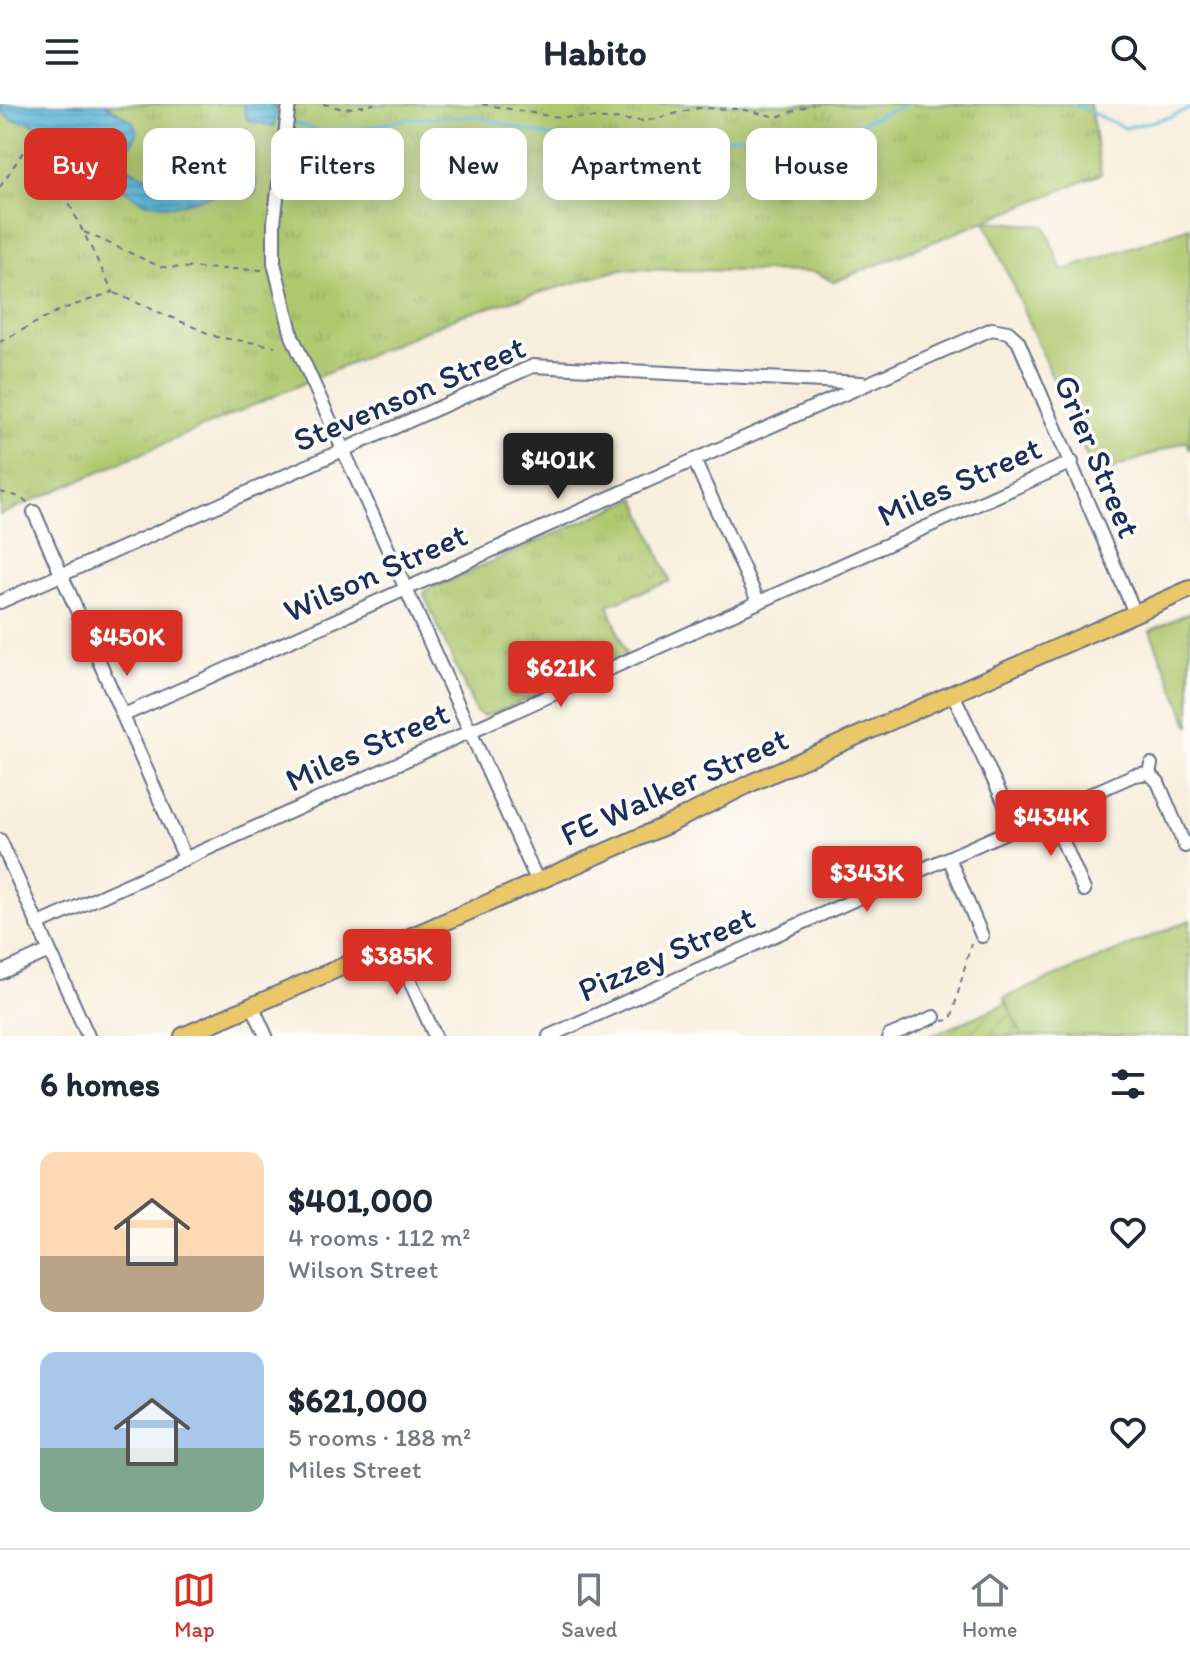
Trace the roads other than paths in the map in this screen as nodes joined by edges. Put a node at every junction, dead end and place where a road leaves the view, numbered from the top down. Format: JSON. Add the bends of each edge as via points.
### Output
{"nodes":[{"id":1,"x":289,"y":109,"type":"edge"},
{"id":2,"x":1001,"y":330,"type":"joint"},
{"id":3,"x":866,"y":383,"type":"junction"},
{"id":4,"x":344,"y":448,"type":"junction"},
{"id":5,"x":694,"y":460,"type":"junction"},
{"id":6,"x":1072,"y":462,"type":"junction"},
{"id":7,"x":34,"y":512,"type":"road end"},
{"id":8,"x":61,"y":575,"type":"junction"},
{"id":9,"x":407,"y":589,"type":"junction"},
{"id":10,"x":1190,"y":589,"type":"edge"},
{"id":11,"x":758,"y":601,"type":"junction"},
{"id":12,"x":0,"y":602,"type":"edge"},
{"id":13,"x":1135,"y":613,"type":"junction"},
{"id":14,"x":953,"y":694,"type":"junction"},
{"id":15,"x":124,"y":715,"type":"junction"},
{"id":16,"x":470,"y":730,"type":"junction"},
{"id":17,"x":1050,"y":812,"type":"junction"},
{"id":18,"x":1016,"y":827,"type":"junction"},
{"id":19,"x":0,"y":840,"type":"edge"},
{"id":20,"x":1185,"y":846,"type":"dead end"},
{"id":21,"x":185,"y":858,"type":"junction"},
{"id":22,"x":949,"y":858,"type":"junction"},
{"id":23,"x":537,"y":880,"type":"junction"},
{"id":24,"x":1084,"y":890,"type":"dead end"},
{"id":25,"x":37,"y":925,"type":"junction"},
{"id":26,"x":982,"y":936,"type":"road end"},
{"id":27,"x":393,"y":943,"type":"junction"},
{"id":28,"x":49,"y":951,"type":"junction"},
{"id":29,"x":0,"y":973,"type":"edge"},
{"id":30,"x":252,"y":1005,"type":"junction"},
{"id":31,"x":934,"y":1017,"type":"road end"},
{"id":32,"x":88,"y":1036,"type":"edge"},
{"id":33,"x":183,"y":1036,"type":"edge"},
{"id":34,"x":266,"y":1036,"type":"edge"},
{"id":35,"x":435,"y":1036,"type":"edge"},
{"id":36,"x":549,"y":1036,"type":"edge"},
{"id":37,"x":889,"y":1036,"type":"edge"}],
"edges":[{"from":1,"to":4,"type":"street","via":[[274,263],[292,336]]},
{"from":2,"to":3,"type":"street","name":"Wilson Street","via":[[985,330]]},
{"from":2,"to":6,"type":"street","name":"Grier Street","via":[[1018,341]]},
{"from":3,"to":4,"type":"street","name":"Stevenson Street","via":[[533,366]]},
{"from":3,"to":5,"type":"street","name":"Wilson Street"},
{"from":4,"to":8,"type":"street","name":"Stevenson Street"},
{"from":4,"to":9,"type":"street"},
{"from":5,"to":9,"type":"street","name":"Wilson Street"},
{"from":5,"to":11,"type":"street"},
{"from":6,"to":11,"type":"street","name":"Miles Street"},
{"from":6,"to":13,"type":"street","name":"Grier Street"},
{"from":7,"to":8,"type":"street"},
{"from":8,"to":12,"type":"street","name":"Stevenson Street"},
{"from":8,"to":15,"type":"street"},
{"from":9,"to":15,"type":"street","name":"Wilson Street"},
{"from":9,"to":16,"type":"street"},
{"from":10,"to":13,"type":"main road","name":"FE Walker Street"},
{"from":11,"to":16,"type":"street","name":"Miles Street"},
{"from":13,"to":14,"type":"main road","name":"FE Walker Street"},
{"from":14,"to":18,"type":"street"},
{"from":14,"to":23,"type":"main road","name":"FE Walker Street"},
{"from":15,"to":21,"type":"street"},
{"from":16,"to":21,"type":"street","name":"Miles Street"},
{"from":16,"to":23,"type":"street"},
{"from":17,"to":18,"type":"street","name":"Pizzey Street"},
{"from":17,"to":20,"type":"street","name":"Pizzey Street","via":[[1150,769]]},
{"from":17,"to":24,"type":"street"},
{"from":18,"to":22,"type":"street","name":"Pizzey Street"},
{"from":19,"to":25,"type":"street"},
{"from":21,"to":25,"type":"street","name":"Miles Street"},
{"from":22,"to":26,"type":"street"},
{"from":22,"to":36,"type":"street","name":"Pizzey Street"},
{"from":23,"to":27,"type":"main road","name":"FE Walker Street"},
{"from":25,"to":28,"type":"street"},
{"from":27,"to":30,"type":"main road","name":"FE Walker Street"},
{"from":27,"to":35,"type":"street"},
{"from":28,"to":29,"type":"street"},
{"from":28,"to":32,"type":"street"},
{"from":30,"to":33,"type":"main road","name":"FE Walker Street"},
{"from":30,"to":34,"type":"street"},
{"from":31,"to":37,"type":"street"}]}
